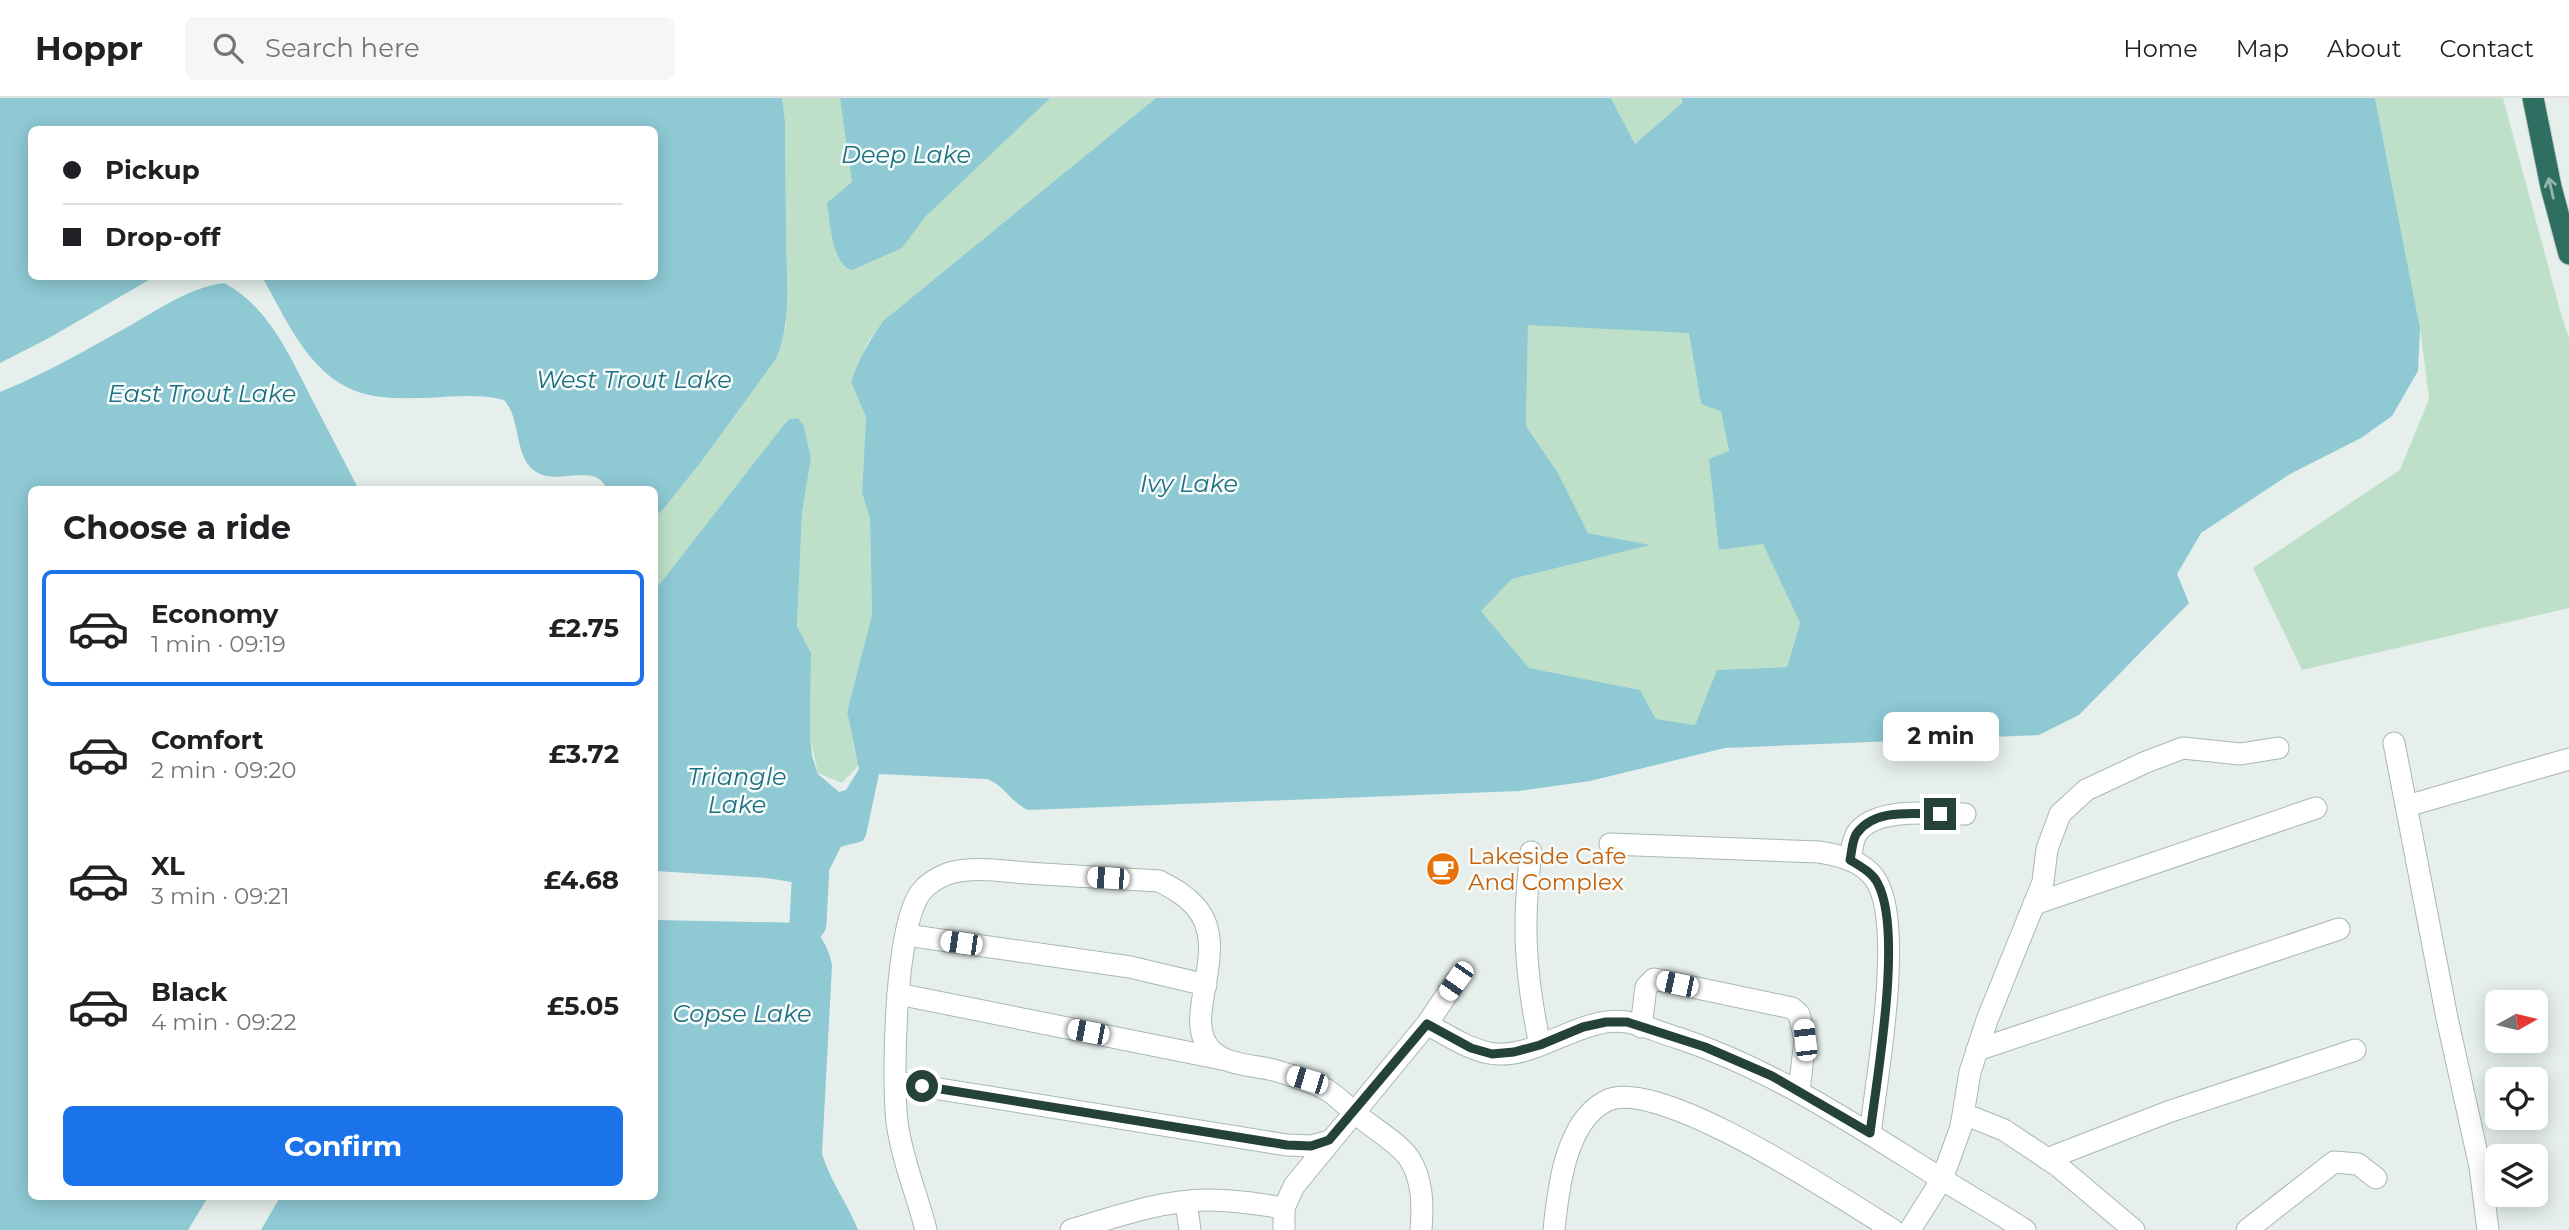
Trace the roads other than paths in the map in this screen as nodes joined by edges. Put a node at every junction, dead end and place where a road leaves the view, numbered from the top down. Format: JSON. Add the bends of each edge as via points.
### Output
{"nodes":[{"id":1,"x":2533,"y":98,"type":"edge"},
{"id":2,"x":2569,"y":254,"type":"edge"},
{"id":3,"x":2394,"y":743,"type":"dead end"},
{"id":4,"x":2278,"y":748,"type":"dead end"},
{"id":5,"x":2569,"y":759,"type":"edge"},
{"id":6,"x":2407,"y":806,"type":"junction"},
{"id":7,"x":2316,"y":808,"type":"dead end"},
{"id":8,"x":1965,"y":814,"type":"dead end"},
{"id":9,"x":1610,"y":844,"type":"dead end"},
{"id":10,"x":1531,"y":852,"type":"dead end"},
{"id":11,"x":1850,"y":860,"type":"junction"},
{"id":12,"x":2034,"y":904,"type":"junction"},
{"id":13,"x":2339,"y":929,"type":"dead end"},
{"id":14,"x":906,"y":935,"type":"junction"},
{"id":15,"x":1456,"y":981,"type":"dead end"},
{"id":16,"x":1638,"y":984,"type":"dead end"},
{"id":17,"x":1206,"y":985,"type":"junction"},
{"id":18,"x":898,"y":994,"type":"junction"},
{"id":19,"x":1427,"y":1024,"type":"junction"},
{"id":20,"x":1637,"y":1025,"type":"junction"},
{"id":21,"x":1540,"y":1045,"type":"junction"},
{"id":22,"x":1978,"y":1050,"type":"junction"},
{"id":23,"x":2355,"y":1050,"type":"dead end"},
{"id":24,"x":1223,"y":1059,"type":"junction"},
{"id":25,"x":896,"y":1082,"type":"junction"},
{"id":26,"x":1799,"y":1091,"type":"junction"},
{"id":27,"x":1353,"y":1112,"type":"junction"},
{"id":28,"x":1964,"y":1114,"type":"junction"},
{"id":29,"x":1870,"y":1133,"type":"junction"},
{"id":30,"x":1329,"y":1140,"type":"junction"},
{"id":31,"x":2048,"y":1159,"type":"junction"},
{"id":32,"x":2376,"y":1178,"type":"dead end"},
{"id":33,"x":1942,"y":1179,"type":"junction"},
{"id":34,"x":1186,"y":1202,"type":"junction"},
{"id":35,"x":1284,"y":1208,"type":"junction"},
{"id":36,"x":1561,"y":1229,"type":"edge"},
{"id":37,"x":926,"y":1230,"type":"edge"},
{"id":38,"x":1071,"y":1230,"type":"edge"},
{"id":39,"x":1190,"y":1230,"type":"edge"},
{"id":40,"x":1284,"y":1230,"type":"edge"},
{"id":41,"x":1421,"y":1230,"type":"edge"},
{"id":42,"x":1893,"y":1230,"type":"edge"},
{"id":43,"x":1910,"y":1230,"type":"edge"},
{"id":44,"x":2025,"y":1230,"type":"edge"},
{"id":45,"x":2134,"y":1230,"type":"edge"},
{"id":46,"x":2248,"y":1230,"type":"edge"},
{"id":47,"x":2488,"y":1230,"type":"edge"}],
"edges":[{"from":2,"to":1,"type":"highway","one_way":true},
{"from":3,"to":6,"type":"street"},
{"from":4,"to":12,"type":"street","via":[[2240,754],[2183,748],[2087,790],[2060,814]]},
{"from":5,"to":6,"type":"street"},
{"from":6,"to":47,"type":"street","via":[[2480,1167]]},
{"from":7,"to":12,"type":"street"},
{"from":8,"to":11,"type":"street","via":[[1890,815],[1871,821],[1856,834]]},
{"from":9,"to":11,"type":"street","via":[[1819,852]]},
{"from":10,"to":21,"type":"street","via":[[1525,954]]},
{"from":11,"to":29,"type":"street","via":[[1877,881],[1886,907],[1883,1023]]},
{"from":12,"to":22,"type":"street"},
{"from":13,"to":22,"type":"street"},
{"from":14,"to":17,"type":"street","via":[[1130,967]]},
{"from":14,"to":17,"type":"street","via":[[920,893],[949,873],[981,870],[1159,881],[1184,895],[1205,920],[1210,936]]},
{"from":14,"to":18,"type":"street"},
{"from":15,"to":19,"type":"street"},
{"from":16,"to":20,"type":"street"},
{"from":17,"to":24,"type":"street","via":[[1200,1020],[1210,1050]]},
{"from":18,"to":24,"type":"street"},
{"from":18,"to":25,"type":"street"},
{"from":19,"to":21,"type":"street","via":[[1492,1054]]},
{"from":19,"to":27,"type":"street"},
{"from":20,"to":21,"type":"street","via":[[1606,1022]]},
{"from":20,"to":26,"type":"street","via":[[1705,1047]]},
{"from":20,"to":26,"type":"street","via":[[1646,987],[1654,979],[1792,1008],[1799,1014],[1805,1040]]},
{"from":22,"to":28,"type":"street"},
{"from":23,"to":31,"type":"street","via":[[2168,1112]]},
{"from":24,"to":27,"type":"street","via":[[1307,1080],[1329,1091]]},
{"from":25,"to":30,"type":"street","via":[[1287,1145],[1311,1146]]},
{"from":25,"to":37,"type":"street","via":[[904,1158]]},
{"from":26,"to":29,"type":"street"},
{"from":27,"to":30,"type":"street"},
{"from":27,"to":41,"type":"street","via":[[1408,1156],[1423,1200]]},
{"from":28,"to":31,"type":"street","via":[[2004,1130]]},
{"from":28,"to":33,"type":"street"},
{"from":29,"to":33,"type":"street"},
{"from":30,"to":35,"type":"street","via":[[1294,1186]]},
{"from":31,"to":45,"type":"street"},
{"from":32,"to":46,"type":"street","via":[[2358,1164],[2334,1162]]},
{"from":33,"to":43,"type":"street"},
{"from":33,"to":44,"type":"street"},
{"from":34,"to":35,"type":"street"},
{"from":34,"to":38,"type":"street"},
{"from":34,"to":39,"type":"street"},
{"from":35,"to":40,"type":"street"},
{"from":36,"to":42,"type":"street","via":[[1563,1163],[1578,1130],[1607,1100],[1628,1097],[1678,1111],[1761,1149]]}]}
